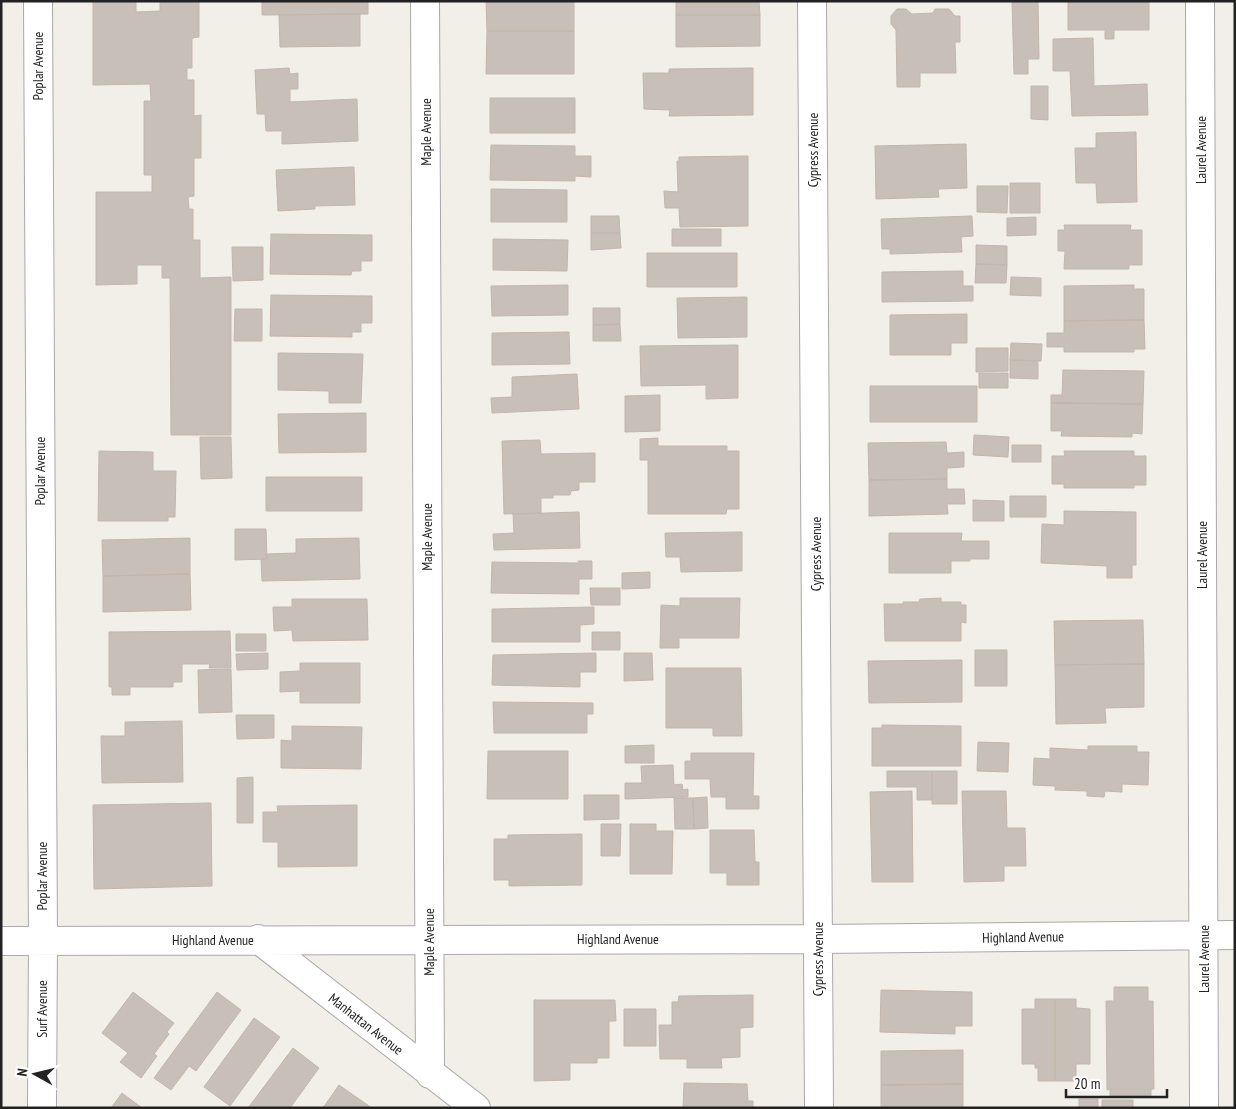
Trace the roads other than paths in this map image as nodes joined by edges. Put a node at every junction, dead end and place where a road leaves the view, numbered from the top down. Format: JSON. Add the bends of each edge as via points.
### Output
{"nodes":[{"id":1,"x":38,"y":1,"type":"edge"},
{"id":2,"x":425,"y":1,"type":"edge"},
{"id":3,"x":812,"y":1,"type":"edge"},
{"id":4,"x":1200,"y":1,"type":"edge"},
{"id":5,"x":1204,"y":935,"type":"junction"},
{"id":6,"x":1235,"y":935,"type":"edge"},
{"id":7,"x":429,"y":939,"type":"junction"},
{"id":8,"x":818,"y":939,"type":"junction"},
{"id":9,"x":258,"y":940,"type":"junction"},
{"id":10,"x":1,"y":941,"type":"edge"},
{"id":11,"x":43,"y":941,"type":"junction"},
{"id":12,"x":430,"y":1074,"type":"junction"},
{"id":13,"x":42,"y":1108,"type":"edge"},
{"id":14,"x":476,"y":1108,"type":"edge"},
{"id":15,"x":819,"y":1108,"type":"edge"},
{"id":16,"x":1204,"y":1108,"type":"edge"}],
"edges":[{"from":1,"to":11,"type":"street","name":"Poplar Avenue"},
{"from":2,"to":7,"type":"street","name":"Maple Avenue"},
{"from":3,"to":8,"type":"street","name":"Cypress Avenue"},
{"from":4,"to":5,"type":"street","name":"Laurel Avenue"},
{"from":5,"to":6,"type":"street","name":"Highland Avenue"},
{"from":5,"to":8,"type":"street","name":"Highland Avenue"},
{"from":5,"to":16,"type":"street","name":"Laurel Avenue"},
{"from":7,"to":8,"type":"street","name":"Highland Avenue"},
{"from":7,"to":9,"type":"street","name":"Highland Avenue"},
{"from":7,"to":12,"type":"street","name":"Maple Avenue"},
{"from":8,"to":15,"type":"street","name":"Cypress Avenue"},
{"from":9,"to":11,"type":"street","name":"Highland Avenue"},
{"from":9,"to":12,"type":"street","name":"Manhattan Avenue"},
{"from":10,"to":11,"type":"street","name":"Highland Avenue"},
{"from":11,"to":13,"type":"street","name":"Surf Avenue"},
{"from":12,"to":14,"type":"street","name":"Manhattan Avenue"}]}
